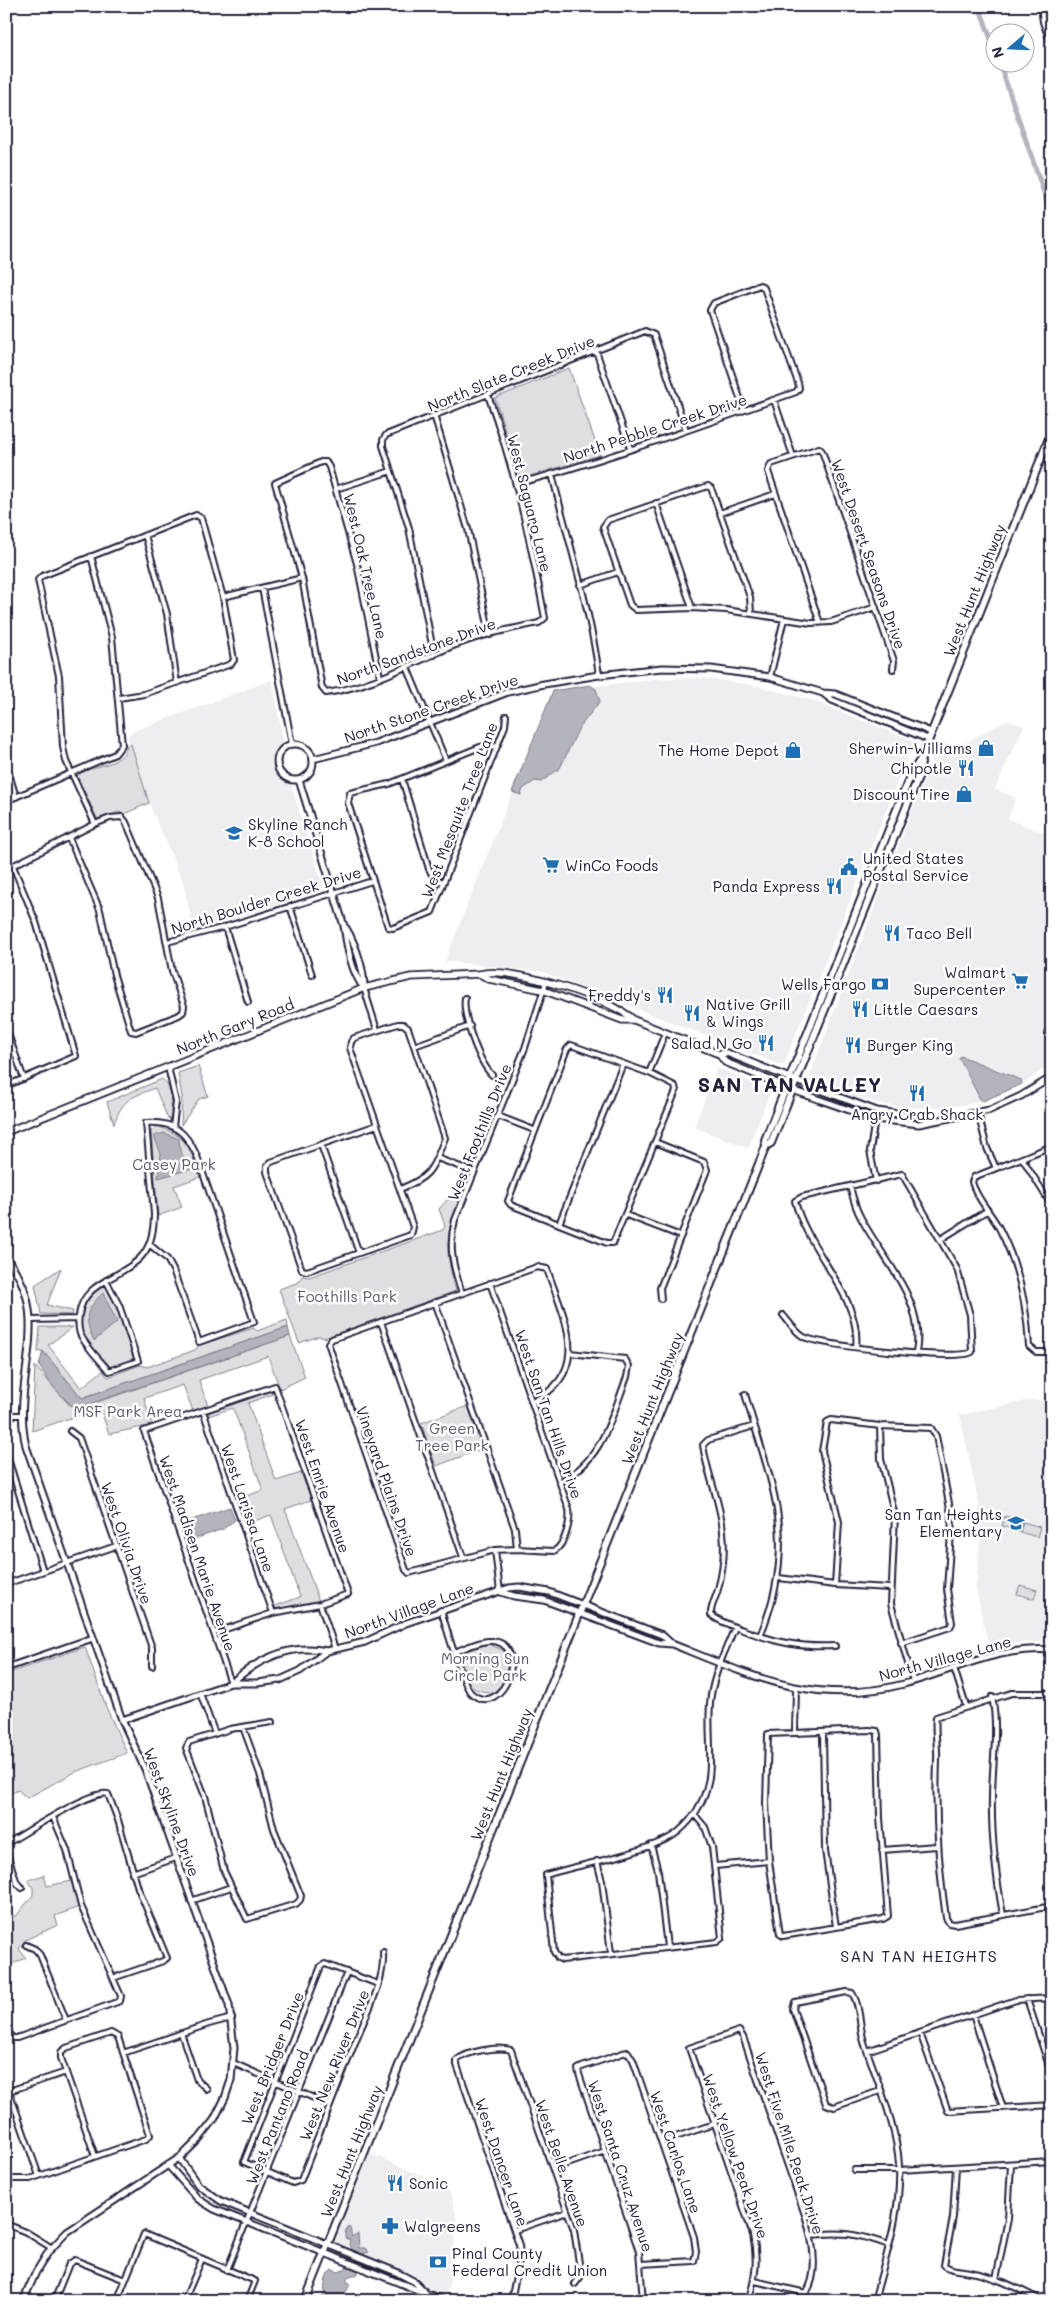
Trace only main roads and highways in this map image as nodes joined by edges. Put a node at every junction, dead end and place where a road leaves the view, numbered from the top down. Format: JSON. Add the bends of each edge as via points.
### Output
{"nodes":[{"id":1,"x":1052,"y":431,"type":"edge"},
{"id":2,"x":921,"y":759,"type":"junction"},
{"id":3,"x":889,"y":828,"type":"junction"},
{"id":4,"x":896,"y":831,"type":"junction"},
{"id":5,"x":480,"y":974,"type":"junction"},
{"id":6,"x":634,"y":1020,"type":"junction"},
{"id":7,"x":719,"y":1054,"type":"junction"},
{"id":8,"x":746,"y":1060,"type":"junction"},
{"id":9,"x":730,"y":1065,"type":"junction"},
{"id":10,"x":789,"y":1078,"type":"junction"},
{"id":11,"x":796,"y":1081,"type":"junction"},
{"id":12,"x":785,"y":1087,"type":"junction"},
{"id":13,"x":792,"y":1090,"type":"junction"},
{"id":14,"x":6,"y":1132,"type":"edge"},
{"id":15,"x":766,"y":1146,"type":"junction"},
{"id":16,"x":305,"y":2301,"type":"edge"}],
"edges":[{"from":1,"to":2,"type":"main road","name":"West Hunt Highway"},
{"from":2,"to":3,"type":"main road","name":"West Hunt Highway","via":[[911,774]]},
{"from":2,"to":4,"type":"main road","name":"West Hunt Highway","via":[[918,778]]},
{"from":3,"to":4,"type":"main road"},
{"from":3,"to":10,"type":"main road","name":"West Hunt Highway"},
{"from":4,"to":11,"type":"main road","name":"West Hunt Highway"},
{"from":5,"to":6,"type":"main road","name":"North Gary Road","via":[[489,979],[543,990],[622,1020]]},
{"from":5,"to":6,"type":"main road","name":"North Gary Road","via":[[490,971],[546,982],[626,1013]]},
{"from":5,"to":14,"type":"main road","name":"North Gary Road","via":[[417,976],[364,988]]},
{"from":6,"to":7,"type":"main road","name":"North Gary Road"},
{"from":7,"to":8,"type":"main road","name":"North Gary Road","via":[[727,1053]]},
{"from":7,"to":9,"type":"main road","name":"North Gary Road"},
{"from":8,"to":9,"type":"main road","via":[[734,1061]]},
{"from":8,"to":10,"type":"main road","name":"North Gary Road"},
{"from":9,"to":12,"type":"main road","name":"North Gary Road"},
{"from":10,"to":11,"type":"main road","name":"North Gary Road"},
{"from":10,"to":12,"type":"main road","name":"West Hunt Highway"},
{"from":11,"to":13,"type":"main road","name":"West Hunt Highway"},
{"from":12,"to":13,"type":"main road","name":"North Gary Road"},
{"from":12,"to":15,"type":"main road","name":"West Hunt Highway","via":[[764,1140]]},
{"from":13,"to":15,"type":"main road","name":"West Hunt Highway","via":[[771,1143]]},
{"from":15,"to":16,"type":"main road","name":"West Hunt Highway"}]}
